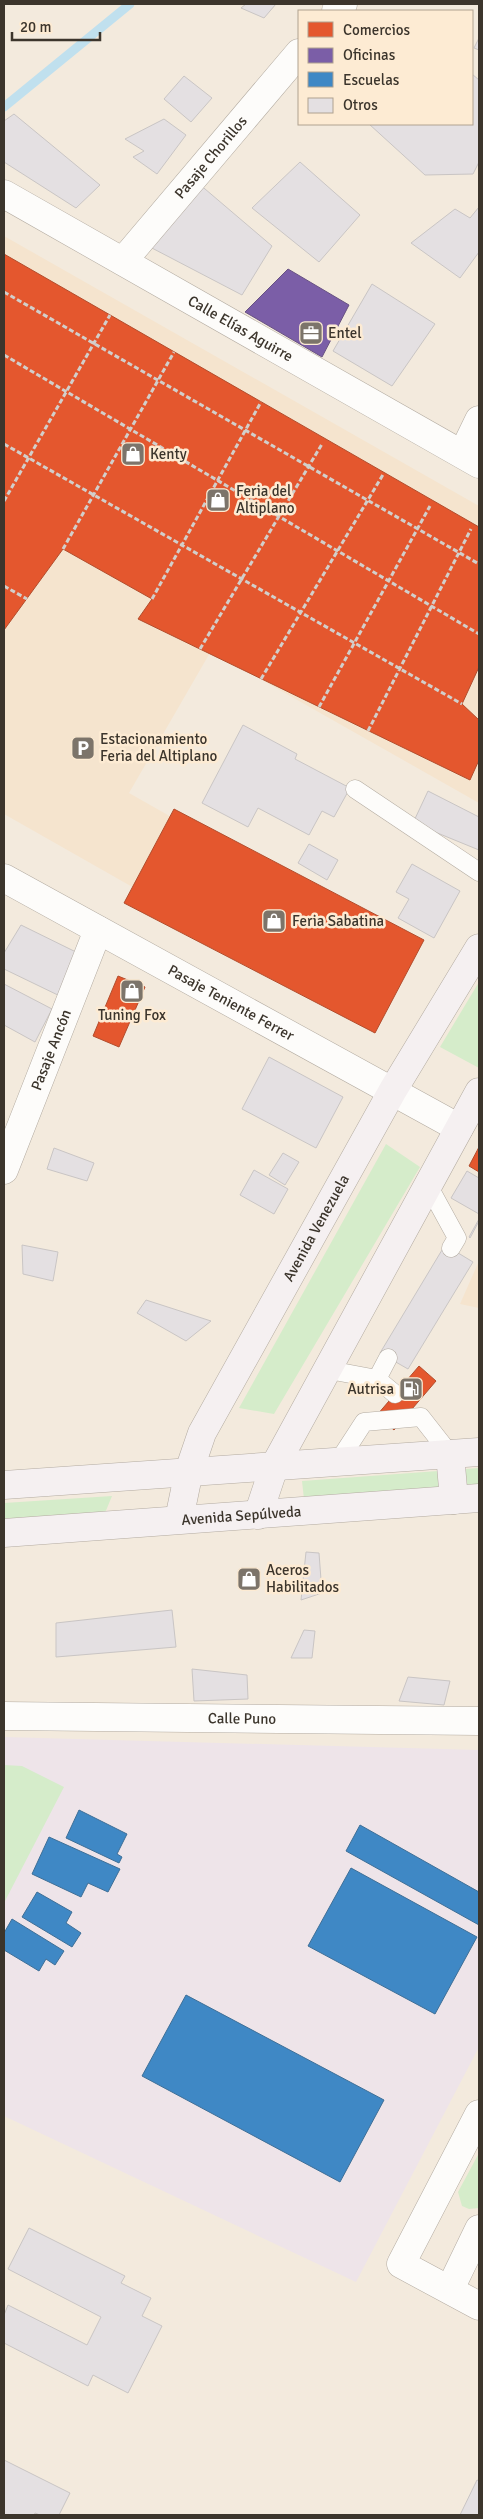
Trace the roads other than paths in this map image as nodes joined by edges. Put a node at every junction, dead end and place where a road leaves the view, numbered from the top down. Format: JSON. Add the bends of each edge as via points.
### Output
{"nodes":[{"id":1,"x":298,"y":54,"type":"edge"},
{"id":2,"x":4,"y":194,"type":"edge"},
{"id":3,"x":123,"y":261,"type":"junction"},
{"id":4,"x":479,"y":420,"type":"edge"},
{"id":5,"x":471,"y":458,"type":"edge"},
{"id":6,"x":355,"y":789,"type":"dead end"},
{"id":7,"x":479,"y":872,"type":"edge"},
{"id":8,"x":4,"y":878,"type":"edge"},
{"id":9,"x":98,"y":930,"type":"junction"},
{"id":10,"x":479,"y":948,"type":"edge"},
{"id":11,"x":392,"y":1090,"type":"junction"},
{"id":12,"x":479,"y":1092,"type":"edge"},
{"id":13,"x":459,"y":1128,"type":"junction"},
{"id":14,"x":4,"y":1170,"type":"edge"},
{"id":15,"x":428,"y":1185,"type":"junction"},
{"id":16,"x":451,"y":1248,"type":"dead end"},
{"id":17,"x":388,"y":1358,"type":"dead end"},
{"id":18,"x":329,"y":1370,"type":"junction"},
{"id":19,"x":377,"y":1379,"type":"junction"},
{"id":20,"x":395,"y":1394,"type":"dead end"},
{"id":21,"x":479,"y":1452,"type":"edge"},
{"id":22,"x":450,"y":1454,"type":"junction"},
{"id":23,"x":338,"y":1462,"type":"junction"},
{"id":24,"x":274,"y":1467,"type":"junction"},
{"id":25,"x":188,"y":1471,"type":"junction"},
{"id":26,"x":4,"y":1485,"type":"edge"},
{"id":27,"x":466,"y":1499,"type":"edge"},
{"id":28,"x":258,"y":1515,"type":"junction"},
{"id":29,"x":178,"y":1519,"type":"junction"},
{"id":30,"x":4,"y":1533,"type":"edge"},
{"id":31,"x":4,"y":1716,"type":"edge"},
{"id":32,"x":479,"y":1721,"type":"edge"},
{"id":33,"x":479,"y":2114,"type":"edge"},
{"id":34,"x":479,"y":2229,"type":"edge"},
{"id":35,"x":450,"y":2289,"type":"junction"},
{"id":36,"x":479,"y":2306,"type":"edge"}],
"edges":[{"from":1,"to":3,"type":"street","name":"Pasaje Chorillos"},
{"from":2,"to":3,"type":"street","name":"Calle Elías Aguirre"},
{"from":3,"to":5,"type":"street","name":"Calle Elías Aguirre"},
{"from":4,"to":5,"type":"street"},
{"from":6,"to":7,"type":"lane"},
{"from":8,"to":9,"type":"street","name":"Pasaje Teniente Ferrer"},
{"from":9,"to":11,"type":"street","name":"Pasaje Teniente Ferrer"},
{"from":9,"to":14,"type":"street","name":"Pasaje Ancón"},
{"from":10,"to":11,"type":"street","name":"Avenida Venezuela"},
{"from":11,"to":13,"type":"street","name":"Pasaje Teniente Ferrer"},
{"from":11,"to":25,"type":"street","name":"Avenida Venezuela","via":[[202,1434]]},
{"from":12,"to":13,"type":"street"},
{"from":13,"to":15,"type":"street"},
{"from":15,"to":16,"type":"lane","via":[[457,1238]]},
{"from":15,"to":18,"type":"street"},
{"from":17,"to":19,"type":"lane"},
{"from":18,"to":19,"type":"lane"},
{"from":18,"to":24,"type":"street"},
{"from":19,"to":20,"type":"lane"},
{"from":21,"to":22,"type":"street"},
{"from":22,"to":23,"type":"street"},
{"from":22,"to":23,"type":"lane","via":[[416,1413],[364,1422]]},
{"from":22,"to":27,"type":"street"},
{"from":23,"to":24,"type":"street"},
{"from":24,"to":25,"type":"street"},
{"from":24,"to":28,"type":"street"},
{"from":25,"to":26,"type":"street"},
{"from":25,"to":29,"type":"street","name":"Avenida Venezuela"},
{"from":27,"to":28,"type":"street","name":"Avenida Sepúlveda"},
{"from":28,"to":29,"type":"street","name":"Avenida Sepúlveda"},
{"from":29,"to":30,"type":"street","name":"Avenida Sepúlveda"},
{"from":31,"to":32,"type":"street","name":"Calle Puno"},
{"from":33,"to":35,"type":"street","via":[[402,2264]]},
{"from":34,"to":35,"type":"street"},
{"from":35,"to":36,"type":"street"}]}
